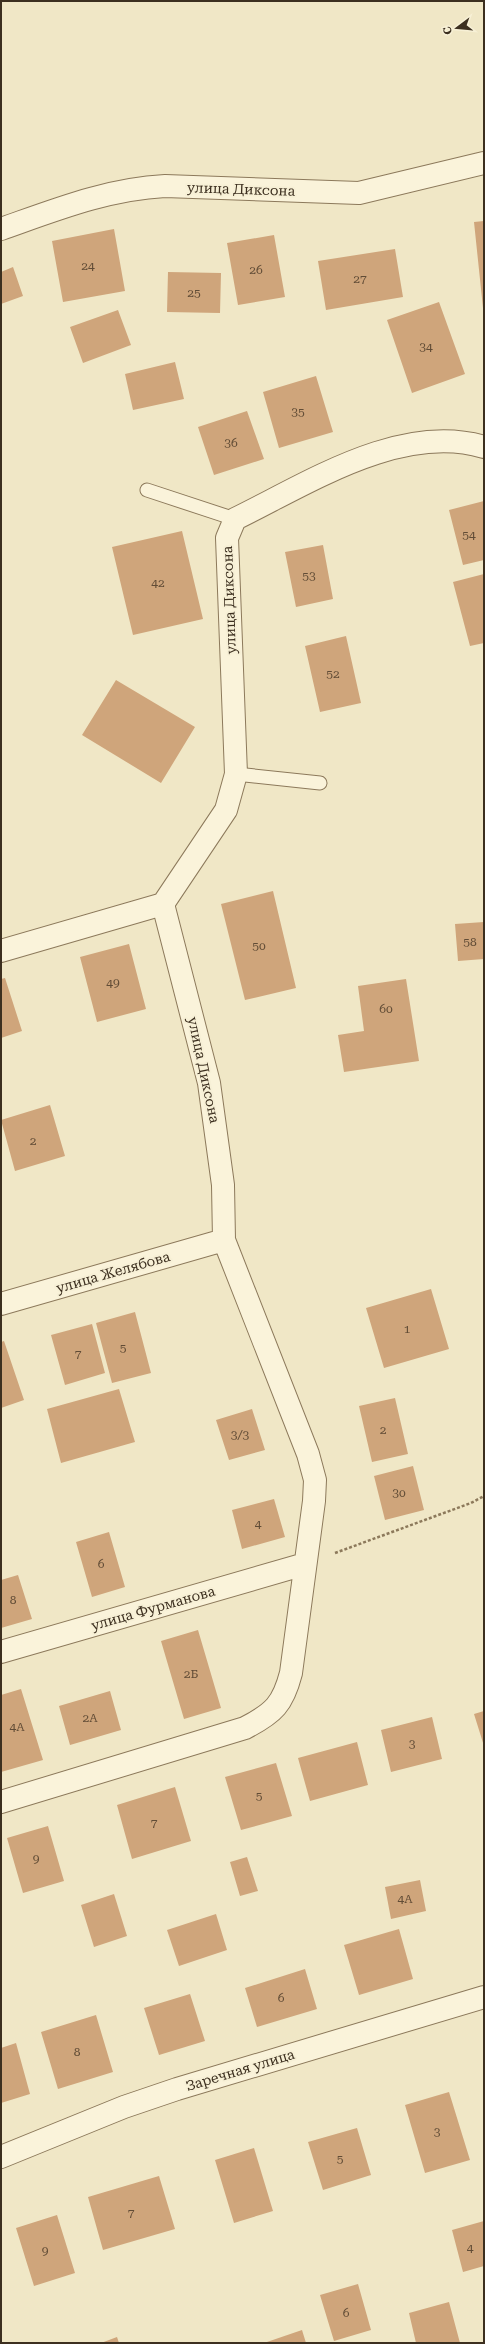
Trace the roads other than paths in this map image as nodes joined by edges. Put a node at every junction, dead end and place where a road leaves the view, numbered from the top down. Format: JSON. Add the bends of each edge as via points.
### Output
{"nodes":[{"id":1,"x":484,"y":163,"type":"edge"},
{"id":2,"x":1,"y":229,"type":"edge"},
{"id":3,"x":484,"y":447,"type":"edge"},
{"id":4,"x":147,"y":490,"type":"dead end"},
{"id":5,"x":235,"y":518,"type":"junction"},
{"id":6,"x":236,"y":774,"type":"junction"},
{"id":7,"x":320,"y":783,"type":"dead end"},
{"id":8,"x":163,"y":904,"type":"junction"},
{"id":9,"x":1,"y":952,"type":"edge"},
{"id":10,"x":224,"y":1240,"type":"junction"},
{"id":11,"x":1,"y":1304,"type":"edge"},
{"id":12,"x":305,"y":1564,"type":"junction"},
{"id":13,"x":1,"y":1652,"type":"edge"},
{"id":14,"x":1,"y":1802,"type":"edge"},
{"id":15,"x":484,"y":1997,"type":"edge"},
{"id":16,"x":1,"y":2157,"type":"edge"}],
"edges":[{"from":1,"to":2,"type":"street","name":"улица Диксона","via":[[359,193],[165,186],[136,188],[82,200]]},
{"from":3,"to":5,"type":"street","via":[[455,441],[412,444],[394,449],[328,471]]},
{"from":4,"to":5,"type":"lane"},
{"from":5,"to":6,"type":"street","name":"улица Диксона","via":[[227,538]]},
{"from":6,"to":7,"type":"lane"},
{"from":6,"to":8,"type":"street","name":"улица Диксона","via":[[226,810]]},
{"from":8,"to":9,"type":"street"},
{"from":8,"to":10,"type":"street","name":"улица Диксона","via":[[209,1083],[223,1185]]},
{"from":10,"to":11,"type":"street","name":"улица Желябова"},
{"from":10,"to":12,"type":"street","via":[[308,1454],[315,1480]]},
{"from":12,"to":13,"type":"street","name":"улица Фурманова"},
{"from":12,"to":14,"type":"street","via":[[291,1673],[285,1696],[266,1717],[245,1728]]},
{"from":15,"to":16,"type":"street","name":"Заречная улица","via":[[177,2089],[124,2107]]}]}
